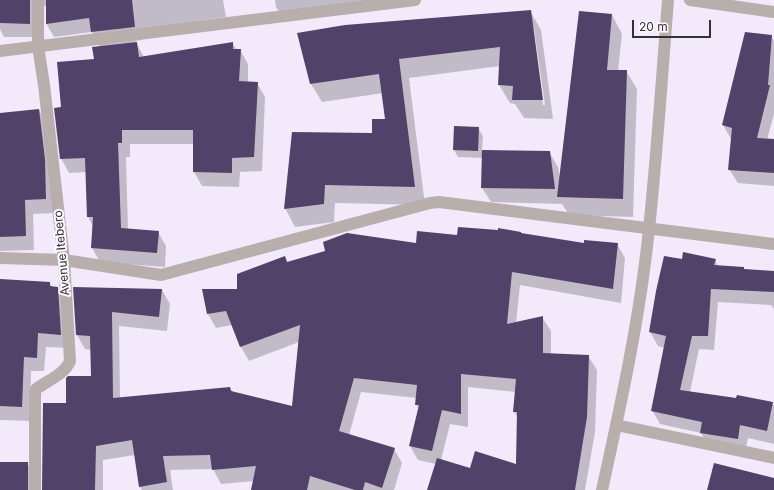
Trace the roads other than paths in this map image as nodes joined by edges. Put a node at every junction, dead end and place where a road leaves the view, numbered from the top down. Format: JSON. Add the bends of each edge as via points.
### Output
{"nodes":[{"id":1,"x":38,"y":0,"type":"edge"},
{"id":2,"x":415,"y":0,"type":"edge"},
{"id":3,"x":668,"y":0,"type":"edge"},
{"id":4,"x":690,"y":0,"type":"edge"},
{"id":5,"x":774,"y":12,"type":"edge"},
{"id":6,"x":38,"y":46,"type":"junction"},
{"id":7,"x":0,"y":51,"type":"edge"},
{"id":8,"x":649,"y":229,"type":"junction"},
{"id":9,"x":774,"y":244,"type":"edge"},
{"id":10,"x":0,"y":258,"type":"edge"},
{"id":11,"x":64,"y":260,"type":"junction"},
{"id":12,"x":616,"y":425,"type":"junction"},
{"id":13,"x":774,"y":458,"type":"edge"},
{"id":14,"x":35,"y":490,"type":"edge"},
{"id":15,"x":602,"y":490,"type":"edge"}],
"edges":[{"from":1,"to":6,"type":"street","name":"Avenue Itebero"},
{"from":2,"to":6,"type":"street"},
{"from":3,"to":8,"type":"street"},
{"from":4,"to":5,"type":"street"},
{"from":6,"to":7,"type":"street"},
{"from":6,"to":11,"type":"street","name":"Avenue Itebero"},
{"from":8,"to":9,"type":"street"},
{"from":8,"to":11,"type":"street","via":[[439,202],[161,275]]},
{"from":8,"to":12,"type":"street","via":[[637,315]]},
{"from":10,"to":11,"type":"street"},
{"from":11,"to":14,"type":"street","name":"Avenue Itebero","via":[[70,361],[64,370],[35,392]]},
{"from":12,"to":13,"type":"street"},
{"from":12,"to":15,"type":"street"}]}
